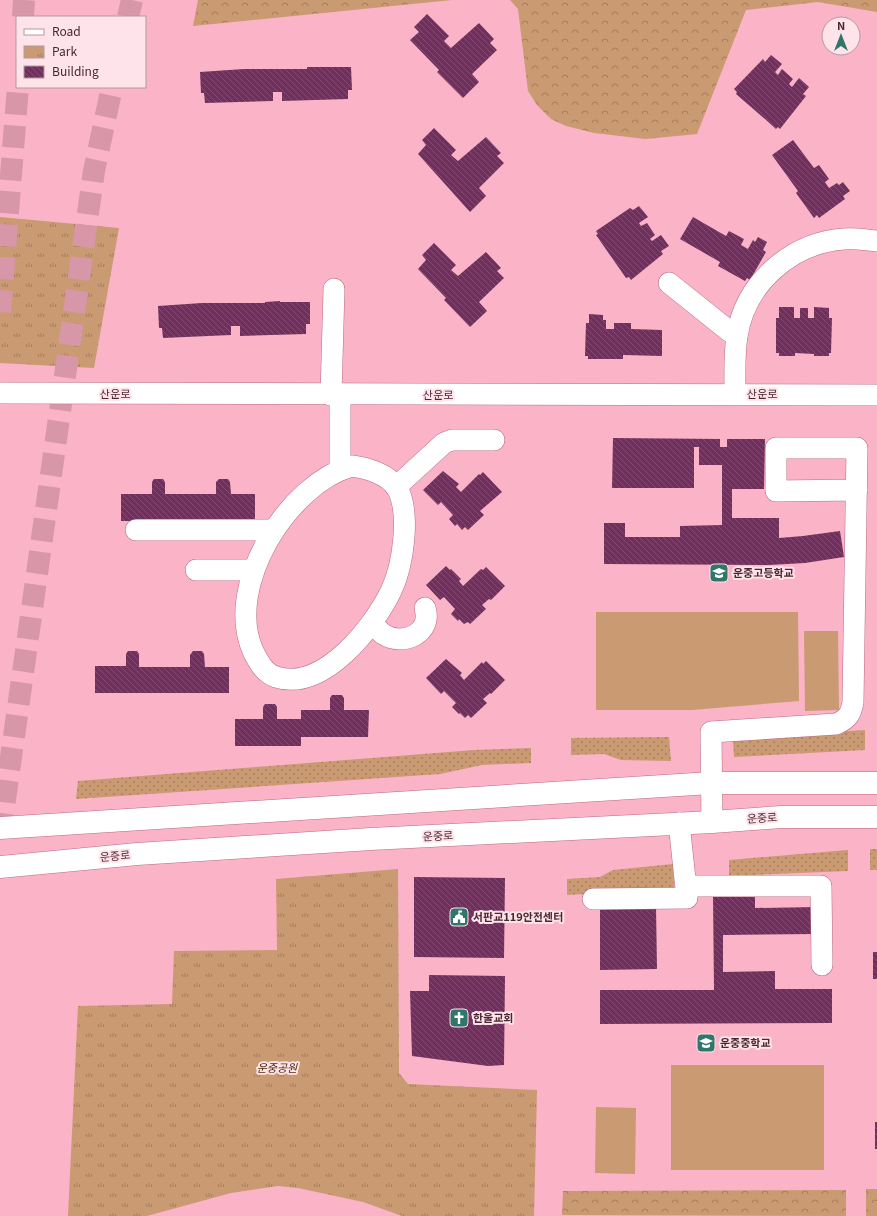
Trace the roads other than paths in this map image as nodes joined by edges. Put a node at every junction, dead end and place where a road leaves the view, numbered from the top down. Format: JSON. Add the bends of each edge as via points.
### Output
{"nodes":[{"id":1,"x":877,"y":241,"type":"edge"},
{"id":2,"x":669,"y":283,"type":"dead end"},
{"id":3,"x":334,"y":289,"type":"dead end"},
{"id":4,"x":737,"y":335,"type":"junction"},
{"id":5,"x":0,"y":393,"type":"edge"},
{"id":6,"x":735,"y":394,"type":"junction"},
{"id":7,"x":335,"y":395,"type":"junction"},
{"id":8,"x":877,"y":395,"type":"edge"},
{"id":9,"x":494,"y":440,"type":"dead end"},
{"id":10,"x":340,"y":470,"type":"junction"},
{"id":11,"x":396,"y":487,"type":"junction"},
{"id":12,"x":857,"y":490,"type":"dead end"},
{"id":13,"x":136,"y":530,"type":"dead end"},
{"id":14,"x":274,"y":530,"type":"junction"},
{"id":15,"x":196,"y":570,"type":"dead end"},
{"id":16,"x":254,"y":570,"type":"junction"},
{"id":17,"x":425,"y":608,"type":"dead end"},
{"id":18,"x":372,"y":623,"type":"junction"},
{"id":19,"x":711,"y":783,"type":"junction"},
{"id":20,"x":877,"y":783,"type":"edge"},
{"id":21,"x":877,"y":817,"type":"edge"},
{"id":22,"x":712,"y":822,"type":"junction"},
{"id":23,"x":679,"y":823,"type":"junction"},
{"id":24,"x":0,"y":828,"type":"edge"},
{"id":25,"x":0,"y":866,"type":"edge"},
{"id":26,"x":687,"y":886,"type":"junction"},
{"id":27,"x":593,"y":899,"type":"dead end"},
{"id":28,"x":822,"y":965,"type":"dead end"}],
"edges":[{"from":1,"to":4,"type":"street","via":[[843,239],[828,242],[810,247],[780,263],[757,288],[742,317]]},
{"from":2,"to":4,"type":"street"},
{"from":3,"to":7,"type":"street"},
{"from":4,"to":6,"type":"street"},
{"from":5,"to":7,"type":"street","name":"산운로"},
{"from":6,"to":7,"type":"street","name":"산운로"},
{"from":6,"to":8,"type":"street","name":"산운로"},
{"from":7,"to":10,"type":"street"},
{"from":9,"to":11,"type":"street","via":[[452,440],[444,443]]},
{"from":10,"to":11,"type":"street","via":[[352,466],[363,468],[387,478]]},
{"from":10,"to":14,"type":"street","via":[[309,491]]},
{"from":11,"to":18,"type":"street","via":[[402,501],[404,518],[401,557],[392,590]]},
{"from":12,"to":19,"type":"street","via":[[851,713],[845,720],[836,724],[711,732]]},
{"from":13,"to":14,"type":"street"},
{"from":14,"to":16,"type":"street"},
{"from":15,"to":16,"type":"street"},
{"from":16,"to":18,"type":"street","via":[[247,602],[247,630],[256,657],[263,668],[273,676],[287,680],[302,679],[318,673],[334,662]]},
{"from":17,"to":18,"type":"street","via":[[425,626],[417,635],[408,639],[382,634]]},
{"from":19,"to":20,"type":"main road"},
{"from":19,"to":22,"type":"street"},
{"from":19,"to":24,"type":"main road"},
{"from":21,"to":22,"type":"main road","name":"운중로","via":[[781,817]]},
{"from":22,"to":23,"type":"main road","name":"운중로"},
{"from":23,"to":25,"type":"main road","name":"운중로","via":[[371,839],[137,854]]},
{"from":23,"to":26,"type":"street"},
{"from":26,"to":27,"type":"street","via":[[687,898]]},
{"from":26,"to":28,"type":"street","via":[[820,886]]}]}
